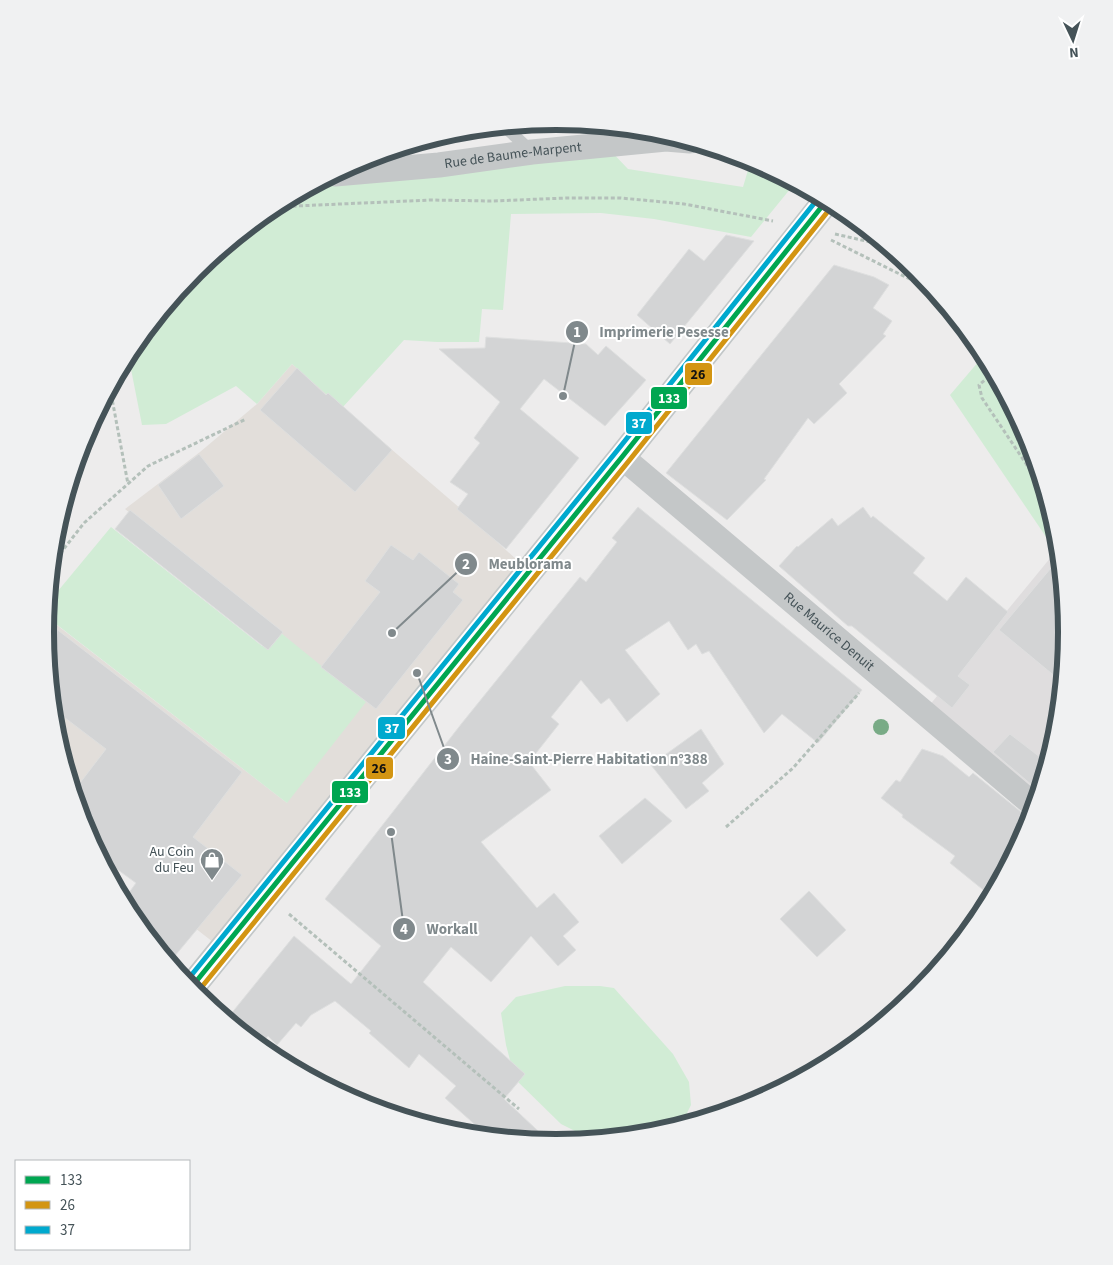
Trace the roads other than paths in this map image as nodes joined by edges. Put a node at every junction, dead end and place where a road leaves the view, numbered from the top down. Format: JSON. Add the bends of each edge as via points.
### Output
{"nodes":[{"id":1,"x":511,"y":132,"type":"edge"},
{"id":2,"x":661,"y":140,"type":"edge"},
{"id":3,"x":532,"y":152,"type":"junction"},
{"id":4,"x":363,"y":168,"type":"edge"},
{"id":5,"x":822,"y":206,"type":"edge"},
{"id":6,"x":622,"y":457,"type":"junction"},
{"id":7,"x":1030,"y":802,"type":"edge"},
{"id":8,"x":196,"y":982,"type":"edge"}],
"edges":[{"from":1,"to":3,"type":"lane"},
{"from":2,"to":3,"type":"street","name":"Rue de Baume-Marpent"},
{"from":3,"to":4,"type":"street","name":"Rue de Baume-Marpent","via":[[439,165]]},
{"from":5,"to":6,"type":"main road"},
{"from":6,"to":7,"type":"street","name":"Rue Maurice Denuit"},
{"from":6,"to":8,"type":"main road"}]}
